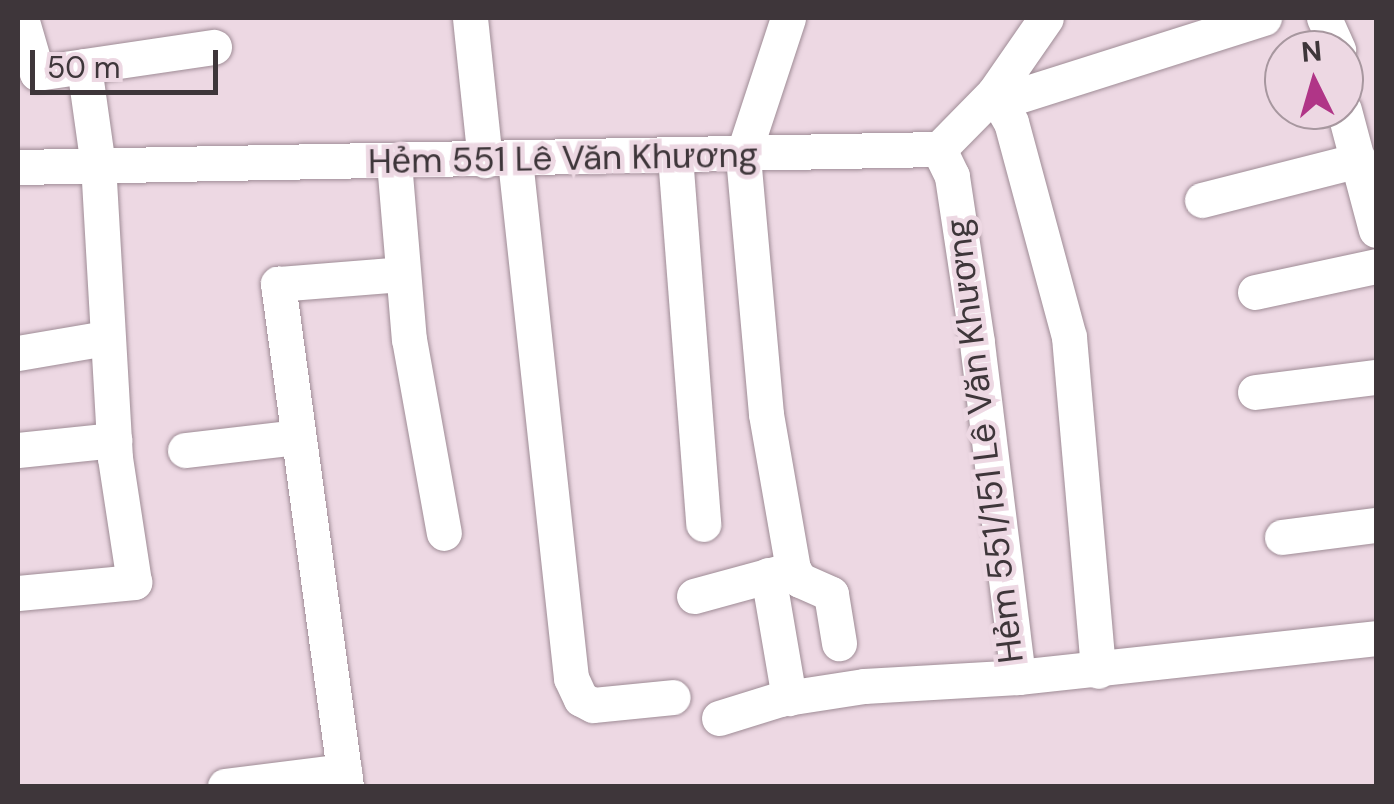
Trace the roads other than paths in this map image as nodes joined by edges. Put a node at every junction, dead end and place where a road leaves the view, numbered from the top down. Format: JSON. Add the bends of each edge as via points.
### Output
{"nodes":[{"id":1,"x":21,"y":18,"type":"edge"},
{"id":2,"x":470,"y":18,"type":"edge"},
{"id":3,"x":788,"y":18,"type":"edge"},
{"id":4,"x":1046,"y":18,"type":"edge"},
{"id":5,"x":1264,"y":18,"type":"edge"},
{"id":6,"x":214,"y":48,"type":"dead end"},
{"id":7,"x":84,"y":66,"type":"junction"},
{"id":8,"x":996,"y":97,"type":"junction"},
{"id":9,"x":1350,"y":130,"type":"edge"},
{"id":10,"x":939,"y":150,"type":"junction"},
{"id":11,"x":743,"y":154,"type":"junction"},
{"id":12,"x":676,"y":156,"type":"junction"},
{"id":13,"x":500,"y":160,"type":"junction"},
{"id":14,"x":1359,"y":160,"type":"junction"},
{"id":15,"x":394,"y":162,"type":"junction"},
{"id":16,"x":98,"y":166,"type":"junction"},
{"id":17,"x":18,"y":168,"type":"edge"},
{"id":18,"x":1202,"y":200,"type":"dead end"},
{"id":19,"x":1376,"y":230,"type":"edge"},
{"id":20,"x":1376,"y":266,"type":"edge"},
{"id":21,"x":403,"y":274,"type":"junction"},
{"id":22,"x":1255,"y":292,"type":"dead end"},
{"id":23,"x":106,"y":338,"type":"junction"},
{"id":24,"x":18,"y":353,"type":"edge"},
{"id":25,"x":1376,"y":377,"type":"edge"},
{"id":26,"x":1255,"y":392,"type":"dead end"},
{"id":27,"x":298,"y":436,"type":"junction"},
{"id":28,"x":114,"y":440,"type":"junction"},
{"id":29,"x":18,"y":450,"type":"edge"},
{"id":30,"x":186,"y":450,"type":"dead end"},
{"id":31,"x":704,"y":524,"type":"dead end"},
{"id":32,"x":1376,"y":525,"type":"edge"},
{"id":33,"x":444,"y":533,"type":"dead end"},
{"id":34,"x":1282,"y":537,"type":"dead end"},
{"id":35,"x":780,"y":572,"type":"junction"},
{"id":36,"x":18,"y":593,"type":"edge"},
{"id":37,"x":694,"y":596,"type":"dead end"},
{"id":38,"x":1376,"y":638,"type":"edge"},
{"id":39,"x":839,"y":643,"type":"dead end"},
{"id":40,"x":1098,"y":671,"type":"junction"},
{"id":41,"x":1018,"y":677,"type":"junction"},
{"id":42,"x":673,"y":698,"type":"dead end"},
{"id":43,"x":789,"y":698,"type":"junction"},
{"id":44,"x":719,"y":718,"type":"dead end"},
{"id":45,"x":345,"y":779,"type":"edge"},
{"id":46,"x":225,"y":786,"type":"edge"}],
"edges":[{"from":1,"to":7,"type":"street","via":[[37,73]]},
{"from":2,"to":13,"type":"street"},
{"from":3,"to":11,"type":"street"},
{"from":4,"to":8,"type":"street"},
{"from":5,"to":8,"type":"street"},
{"from":6,"to":7,"type":"street"},
{"from":7,"to":16,"type":"street"},
{"from":8,"to":10,"type":"street"},
{"from":8,"to":40,"type":"street","via":[[1011,122],[1069,337]]},
{"from":9,"to":14,"type":"street"},
{"from":10,"to":11,"type":"street","name":"Hẻm 551 Lê Văn Khương"},
{"from":10,"to":41,"type":"street","name":"Hẻm 551/151 Lê Văn Khương","via":[[952,176],[969,286]]},
{"from":11,"to":12,"type":"street","name":"Hẻm 551 Lê Văn Khương"},
{"from":11,"to":35,"type":"street"},
{"from":12,"to":13,"type":"street","name":"Hẻm 551 Lê Văn Khương"},
{"from":12,"to":31,"type":"street"},
{"from":13,"to":15,"type":"street","name":"Hẻm 551 Lê Văn Khương"},
{"from":13,"to":42,"type":"street","via":[[572,678],[582,699],[594,705]]},
{"from":14,"to":18,"type":"street"},
{"from":14,"to":19,"type":"street"},
{"from":15,"to":16,"type":"street","name":"Hẻm 551 Lê Văn Khương"},
{"from":15,"to":21,"type":"street"},
{"from":16,"to":17,"type":"street","name":"Hẻm 551 Lê Văn Khương"},
{"from":16,"to":23,"type":"street"},
{"from":20,"to":22,"type":"street"},
{"from":21,"to":27,"type":"street","via":[[278,284]]},
{"from":21,"to":33,"type":"street","via":[[408,339]]},
{"from":23,"to":24,"type":"street"},
{"from":23,"to":28,"type":"street"},
{"from":25,"to":26,"type":"street"},
{"from":27,"to":30,"type":"street"},
{"from":27,"to":45,"type":"street"},
{"from":28,"to":29,"type":"street"},
{"from":28,"to":36,"type":"street","via":[[134,582]]},
{"from":32,"to":34,"type":"street"},
{"from":35,"to":37,"type":"street"},
{"from":35,"to":39,"type":"street","via":[[831,594]]},
{"from":35,"to":43,"type":"street"},
{"from":38,"to":40,"type":"street"},
{"from":40,"to":41,"type":"street"},
{"from":41,"to":43,"type":"street","name":"Hẻm 551/151 Lê Văn Khương"},
{"from":43,"to":44,"type":"street","name":"Hẻm 551/151 Lê Văn Khương"},
{"from":45,"to":46,"type":"street"}]}
